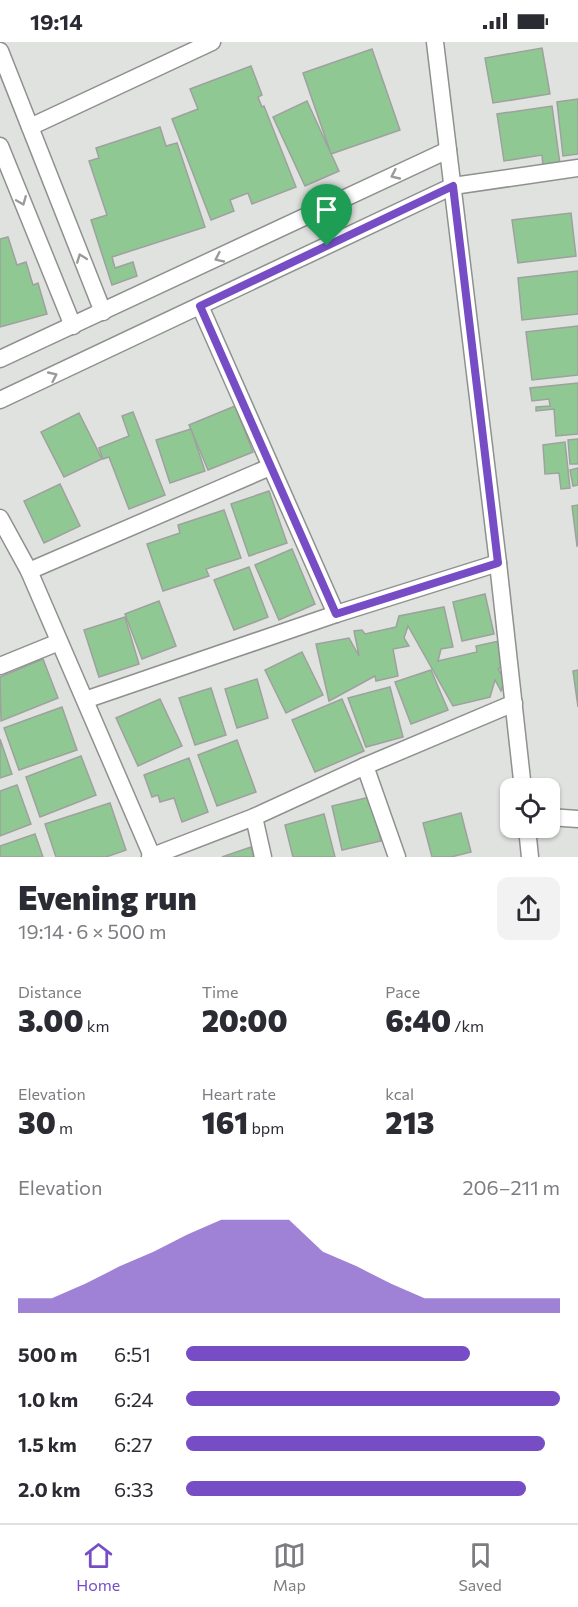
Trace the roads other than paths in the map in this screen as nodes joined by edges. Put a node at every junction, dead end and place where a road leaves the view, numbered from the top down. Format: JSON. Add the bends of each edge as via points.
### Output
{"nodes":[{"id":1,"x":212,"y":42,"type":"edge"},
{"id":2,"x":435,"y":42,"type":"edge"},
{"id":3,"x":0,"y":51,"type":"edge"},
{"id":4,"x":30,"y":127,"type":"junction"},
{"id":5,"x":0,"y":146,"type":"edge"},
{"id":6,"x":448,"y":150,"type":"junction"},
{"id":7,"x":578,"y":168,"type":"edge"},
{"id":8,"x":453,"y":186,"type":"junction"},
{"id":9,"x":200,"y":306,"type":"junction"},
{"id":10,"x":103,"y":312,"type":"junction"},
{"id":11,"x":73,"y":326,"type":"junction"},
{"id":12,"x":0,"y":359,"type":"edge"},
{"id":13,"x":0,"y":400,"type":"edge"},
{"id":14,"x":270,"y":466,"type":"junction"},
{"id":15,"x":0,"y":518,"type":"edge"},
{"id":16,"x":498,"y":563,"type":"junction"},
{"id":17,"x":29,"y":571,"type":"junction"},
{"id":18,"x":336,"y":614,"type":"junction"},
{"id":19,"x":59,"y":642,"type":"junction"},
{"id":20,"x":0,"y":666,"type":"edge"},
{"id":21,"x":85,"y":700,"type":"junction"},
{"id":22,"x":514,"y":703,"type":"junction"},
{"id":23,"x":365,"y":766,"type":"junction"},
{"id":24,"x":522,"y":778,"type":"edge"},
{"id":25,"x":254,"y":817,"type":"junction"},
{"id":26,"x":560,"y":818,"type":"edge"},
{"id":27,"x":578,"y":819,"type":"edge"},
{"id":28,"x":528,"y":838,"type":"edge"},
{"id":29,"x":151,"y":857,"type":"edge"},
{"id":30,"x":263,"y":857,"type":"edge"},
{"id":31,"x":397,"y":857,"type":"edge"},
{"id":32,"x":530,"y":857,"type":"edge"}],
"edges":[{"from":1,"to":4,"type":"street"},
{"from":2,"to":6,"type":"street"},
{"from":3,"to":4,"type":"street"},
{"from":10,"to":4,"type":"street","one_way":true},
{"from":5,"to":11,"type":"street","one_way":true},
{"from":6,"to":8,"type":"street"},
{"from":6,"to":10,"type":"street","one_way":true},
{"from":7,"to":8,"type":"street"},
{"from":8,"to":9,"type":"street"},
{"from":8,"to":16,"type":"street"},
{"from":13,"to":9,"type":"street","one_way":true},
{"from":9,"to":14,"type":"street"},
{"from":10,"to":11,"type":"street"},
{"from":11,"to":12,"type":"street"},
{"from":14,"to":17,"type":"street"},
{"from":14,"to":18,"type":"street"},
{"from":15,"to":17,"type":"street"},
{"from":16,"to":18,"type":"street"},
{"from":16,"to":22,"type":"street"},
{"from":17,"to":19,"type":"street"},
{"from":18,"to":21,"type":"street"},
{"from":19,"to":20,"type":"street"},
{"from":19,"to":21,"type":"street"},
{"from":21,"to":29,"type":"street"},
{"from":22,"to":23,"type":"street"},
{"from":22,"to":24,"type":"street"},
{"from":23,"to":25,"type":"street"},
{"from":23,"to":31,"type":"street"},
{"from":25,"to":29,"type":"street"},
{"from":25,"to":30,"type":"street"},
{"from":26,"to":27,"type":"street"},
{"from":28,"to":32,"type":"street"}]}
